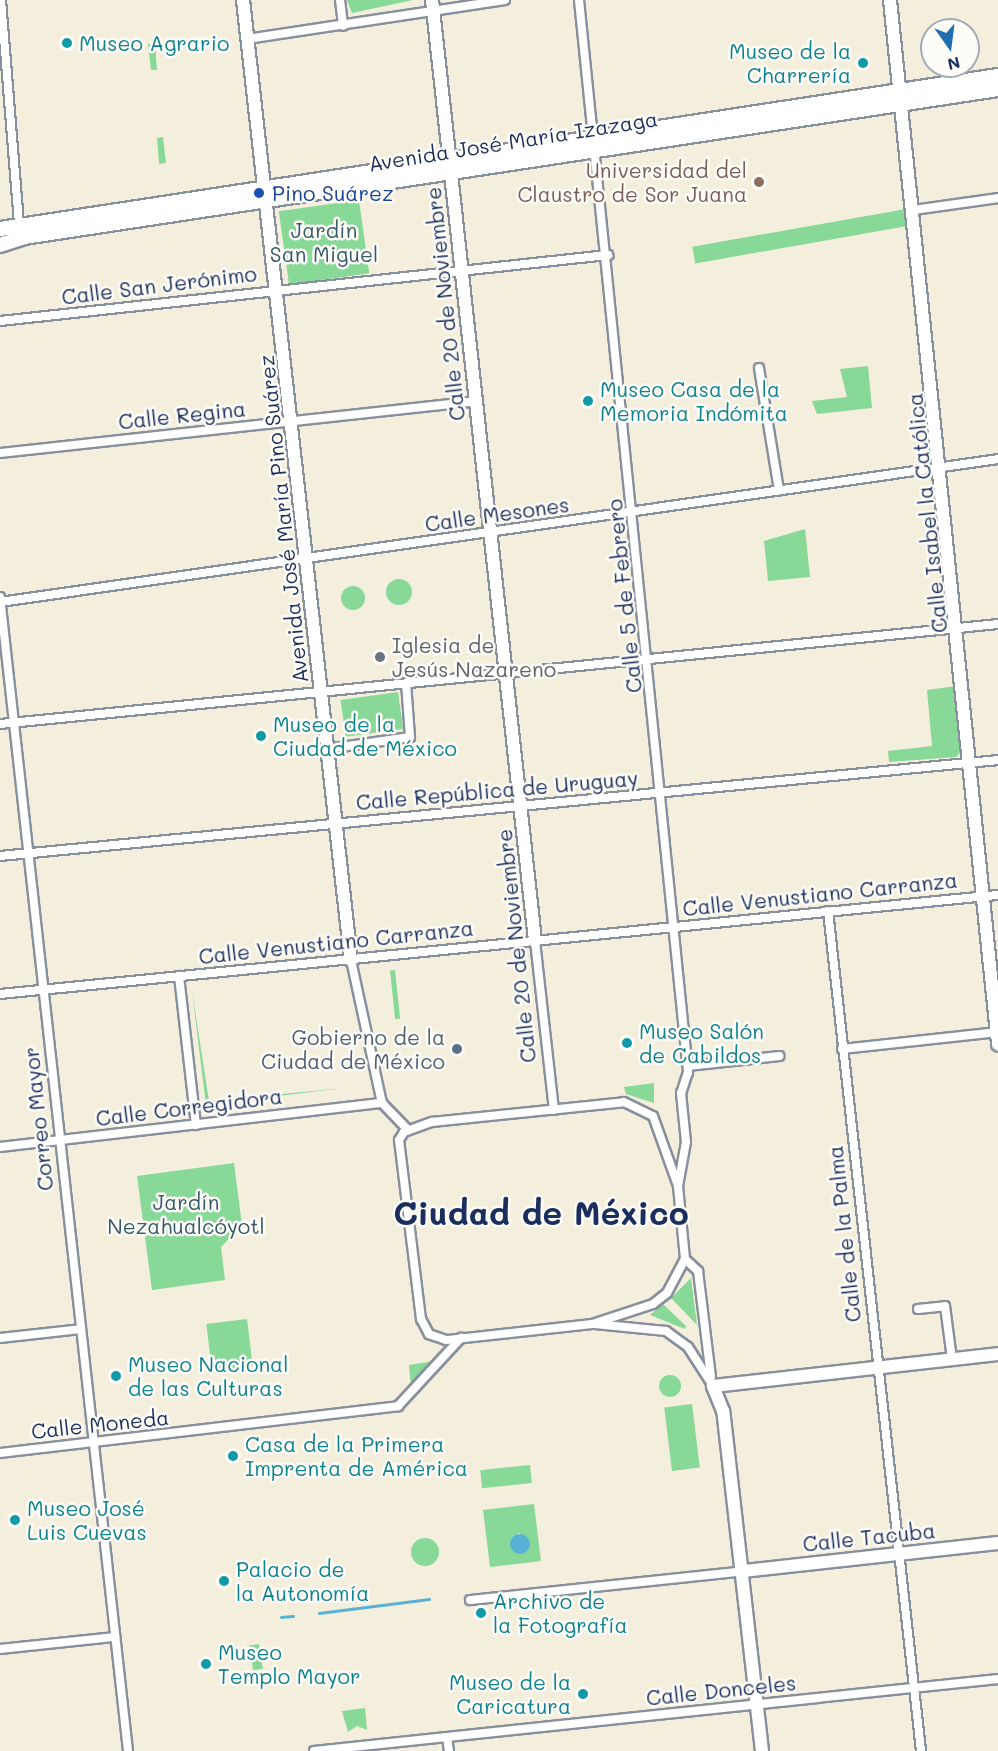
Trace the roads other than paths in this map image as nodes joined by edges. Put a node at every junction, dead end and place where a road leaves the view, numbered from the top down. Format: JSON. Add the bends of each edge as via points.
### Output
{"nodes":[{"id":1,"x":1,"y":0,"type":"edge"},
{"id":2,"x":243,"y":0,"type":"edge"},
{"id":3,"x":340,"y":0,"type":"edge"},
{"id":4,"x":505,"y":0,"type":"edge"},
{"id":5,"x":579,"y":0,"type":"edge"},
{"id":6,"x":890,"y":0,"type":"edge"},
{"id":7,"x":432,"y":6,"type":"edge"},
{"id":8,"x":1,"y":19,"type":"edge"},
{"id":9,"x":343,"y":26,"type":"junction"},
{"id":10,"x":247,"y":39,"type":"junction"},
{"id":11,"x":998,"y":76,"type":"edge"},
{"id":12,"x":998,"y":88,"type":"edge"},
{"id":13,"x":901,"y":97,"type":"junction"},
{"id":14,"x":595,"y":144,"type":"junction"},
{"id":15,"x":450,"y":165,"type":"junction"},
{"id":16,"x":265,"y":193,"type":"junction"},
{"id":17,"x":998,"y":198,"type":"edge"},
{"id":18,"x":914,"y":210,"type":"junction"},
{"id":19,"x":19,"y":224,"type":"junction"},
{"id":20,"x":0,"y":229,"type":"edge"},
{"id":21,"x":0,"y":245,"type":"edge"},
{"id":22,"x":608,"y":255,"type":"junction"},
{"id":23,"x":461,"y":269,"type":"junction"},
{"id":24,"x":277,"y":289,"type":"junction"},
{"id":25,"x":0,"y":321,"type":"edge"},
{"id":26,"x":759,"y":368,"type":"dead end"},
{"id":27,"x":476,"y":401,"type":"junction"},
{"id":28,"x":292,"y":421,"type":"junction"},
{"id":29,"x":0,"y":453,"type":"edge"},
{"id":30,"x":998,"y":459,"type":"edge"},
{"id":31,"x":942,"y":468,"type":"junction"},
{"id":32,"x":778,"y":490,"type":"junction"},
{"id":33,"x":634,"y":512,"type":"junction"},
{"id":34,"x":490,"y":532,"type":"junction"},
{"id":35,"x":308,"y":561,"type":"junction"},
{"id":36,"x":0,"y":597,"type":"edge"},
{"id":37,"x":0,"y":602,"type":"edge"},
{"id":38,"x":998,"y":624,"type":"edge"},
{"id":39,"x":958,"y":628,"type":"junction"},
{"id":40,"x":649,"y":661,"type":"junction"},
{"id":41,"x":506,"y":675,"type":"junction"},
{"id":42,"x":406,"y":683,"type":"junction"},
{"id":43,"x":321,"y":692,"type":"junction"},
{"id":44,"x":15,"y":722,"type":"junction"},
{"id":45,"x":0,"y":724,"type":"edge"},
{"id":46,"x":327,"y":749,"type":"junction"},
{"id":47,"x":998,"y":760,"type":"edge"},
{"id":48,"x":970,"y":763,"type":"junction"},
{"id":49,"x":662,"y":793,"type":"junction"},
{"id":50,"x":520,"y":806,"type":"junction"},
{"id":51,"x":335,"y":824,"type":"junction"},
{"id":52,"x":29,"y":854,"type":"junction"},
{"id":53,"x":0,"y":856,"type":"edge"},
{"id":54,"x":998,"y":895,"type":"edge"},
{"id":55,"x":984,"y":896,"type":"junction"},
{"id":56,"x":828,"y":911,"type":"junction"},
{"id":57,"x":675,"y":926,"type":"junction"},
{"id":58,"x":535,"y":941,"type":"junction"},
{"id":59,"x":351,"y":960,"type":"junction"},
{"id":60,"x":179,"y":976,"type":"junction"},
{"id":61,"x":42,"y":990,"type":"junction"},
{"id":62,"x":0,"y":994,"type":"edge"},
{"id":63,"x":997,"y":1034,"type":"edge"},
{"id":64,"x":842,"y":1049,"type":"junction"},
{"id":65,"x":779,"y":1056,"type":"dead end"},
{"id":66,"x":688,"y":1066,"type":"junction"},
{"id":67,"x":382,"y":1103,"type":"junction"},
{"id":68,"x":554,"y":1110,"type":"junction"},
{"id":69,"x":196,"y":1125,"type":"junction"},
{"id":70,"x":406,"y":1129,"type":"junction"},
{"id":71,"x":58,"y":1141,"type":"junction"},
{"id":72,"x":0,"y":1147,"type":"edge"},
{"id":73,"x":678,"y":1186,"type":"junction"},
{"id":74,"x":685,"y":1259,"type":"junction"},
{"id":75,"x":918,"y":1309,"type":"dead end"},
{"id":76,"x":592,"y":1324,"type":"junction"},
{"id":77,"x":81,"y":1329,"type":"junction"},
{"id":78,"x":0,"y":1338,"type":"edge"},
{"id":79,"x":461,"y":1338,"type":"junction"},
{"id":80,"x":998,"y":1354,"type":"edge"},
{"id":81,"x":952,"y":1359,"type":"junction"},
{"id":82,"x":876,"y":1368,"type":"junction"},
{"id":83,"x":713,"y":1386,"type":"junction"},
{"id":84,"x":94,"y":1443,"type":"junction"},
{"id":85,"x":0,"y":1453,"type":"edge"},
{"id":86,"x":998,"y":1543,"type":"edge"},
{"id":87,"x":897,"y":1553,"type":"junction"},
{"id":88,"x":744,"y":1571,"type":"junction"},
{"id":89,"x":470,"y":1600,"type":"dead end"},
{"id":90,"x":115,"y":1637,"type":"junction"},
{"id":91,"x":0,"y":1649,"type":"edge"},
{"id":92,"x":998,"y":1679,"type":"edge"},
{"id":93,"x":912,"y":1688,"type":"junction"},
{"id":94,"x":758,"y":1704,"type":"junction"},
{"id":95,"x":447,"y":1737,"type":"junction"},
{"id":96,"x":128,"y":1751,"type":"edge"},
{"id":97,"x":314,"y":1751,"type":"edge"},
{"id":98,"x":449,"y":1751,"type":"edge"},
{"id":99,"x":762,"y":1751,"type":"edge"},
{"id":100,"x":921,"y":1751,"type":"edge"}],
"edges":[{"from":1,"to":8,"type":"street"},
{"from":2,"to":10,"type":"street","name":"Avenida José María Pino Suárez"},
{"from":3,"to":9,"type":"street"},
{"from":4,"to":7,"type":"street"},
{"from":5,"to":14,"type":"street","name":"Calle 5 de Febrero"},
{"from":6,"to":13,"type":"street","name":"Calle Isabel la Católica"},
{"from":7,"to":9,"type":"street"},
{"from":7,"to":15,"type":"street","name":"Calle 20 de Noviembre"},
{"from":8,"to":19,"type":"street"},
{"from":9,"to":10,"type":"street"},
{"from":10,"to":16,"type":"street","name":"Avenida José María Pino Suárez"},
{"from":11,"to":13,"type":"main road","name":"Avenida José María Izazaga"},
{"from":12,"to":13,"type":"main road","name":"Avenida José María Izazaga"},
{"from":13,"to":14,"type":"main road","name":"Avenida José María Izazaga"},
{"from":13,"to":18,"type":"street","name":"Calle Isabel la Católica"},
{"from":14,"to":15,"type":"main road","name":"Avenida José María Izazaga"},
{"from":14,"to":22,"type":"street","name":"Calle 5 de Febrero"},
{"from":15,"to":16,"type":"main road","name":"Avenida José María Izazaga"},
{"from":15,"to":23,"type":"street","name":"Calle 20 de Noviembre"},
{"from":16,"to":19,"type":"main road","name":"Avenida José María Izazaga"},
{"from":16,"to":21,"type":"main road","name":"Avenida José María Izazaga"},
{"from":16,"to":24,"type":"street","name":"Avenida José María Pino Suárez"},
{"from":17,"to":18,"type":"street"},
{"from":18,"to":31,"type":"street","name":"Calle Isabel la Católica"},
{"from":19,"to":20,"type":"main road","name":"Avenida José María Izazaga"},
{"from":22,"to":23,"type":"street","name":"Calle San Jerónimo"},
{"from":22,"to":33,"type":"street","name":"Calle 5 de Febrero"},
{"from":23,"to":24,"type":"street","name":"Calle San Jerónimo"},
{"from":23,"to":27,"type":"street","name":"Calle 20 de Noviembre"},
{"from":24,"to":25,"type":"street","name":"Calle San Jerónimo"},
{"from":24,"to":28,"type":"street","name":"Avenida José María Pino Suárez"},
{"from":26,"to":32,"type":"street"},
{"from":27,"to":28,"type":"street","name":"Calle Regina"},
{"from":27,"to":34,"type":"street","name":"Calle 20 de Noviembre"},
{"from":28,"to":29,"type":"street","name":"Calle Regina"},
{"from":28,"to":35,"type":"street","name":"Avenida José María Pino Suárez"},
{"from":30,"to":31,"type":"street","name":"Calle Mesones"},
{"from":31,"to":32,"type":"street","name":"Calle Mesones"},
{"from":31,"to":39,"type":"street","name":"Calle Isabel la Católica"},
{"from":32,"to":33,"type":"street","name":"Calle Mesones"},
{"from":33,"to":34,"type":"street","name":"Calle Mesones"},
{"from":33,"to":40,"type":"street","name":"Calle 5 de Febrero"},
{"from":34,"to":35,"type":"street","name":"Calle Mesones"},
{"from":34,"to":41,"type":"street","name":"Calle 20 de Noviembre"},
{"from":35,"to":37,"type":"street","name":"Calle Mesones"},
{"from":35,"to":43,"type":"street","name":"Avenida José María Pino Suárez"},
{"from":36,"to":37,"type":"street","name":"Correo Mayor"},
{"from":37,"to":44,"type":"street","name":"Correo Mayor"},
{"from":38,"to":39,"type":"street"},
{"from":39,"to":40,"type":"street"},
{"from":39,"to":48,"type":"street","name":"Calle Isabel la Católica"},
{"from":40,"to":41,"type":"street"},
{"from":40,"to":49,"type":"street","name":"Calle 5 de Febrero"},
{"from":41,"to":42,"type":"street"},
{"from":41,"to":50,"type":"street","name":"Calle 20 de Noviembre"},
{"from":42,"to":43,"type":"street"},
{"from":42,"to":46,"type":"street","via":[[410,737]]},
{"from":43,"to":44,"type":"street"},
{"from":43,"to":46,"type":"street","name":"Avenida José María Pino Suárez"},
{"from":44,"to":45,"type":"street"},
{"from":44,"to":52,"type":"street","name":"Correo Mayor"},
{"from":46,"to":51,"type":"street","name":"Avenida José María Pino Suárez"},
{"from":47,"to":48,"type":"street","name":"Calle República de Uruguay"},
{"from":48,"to":49,"type":"street","name":"Calle República de Uruguay"},
{"from":48,"to":55,"type":"street","name":"Calle Isabel la Católica"},
{"from":49,"to":50,"type":"street","name":"Calle República de Uruguay"},
{"from":49,"to":57,"type":"street","name":"Calle 5 de Febrero"},
{"from":50,"to":51,"type":"street","name":"Calle República de Uruguay"},
{"from":50,"to":58,"type":"street","name":"Calle 20 de Noviembre"},
{"from":51,"to":52,"type":"street","name":"Calle República de Uruguay"},
{"from":51,"to":59,"type":"street","name":"Avenida José María Pino Suárez"},
{"from":52,"to":53,"type":"street","name":"Calle República de Uruguay"},
{"from":52,"to":61,"type":"street","name":"Correo Mayor"},
{"from":54,"to":55,"type":"street","name":"Calle Venustiano Carranza"},
{"from":55,"to":56,"type":"street","name":"Calle Venustiano Carranza"},
{"from":55,"to":63,"type":"street","name":"Calle Isabel la Católica"},
{"from":56,"to":57,"type":"street","name":"Calle Venustiano Carranza"},
{"from":56,"to":64,"type":"street","name":"Calle de la Palma"},
{"from":57,"to":58,"type":"street","name":"Calle Venustiano Carranza"},
{"from":57,"to":66,"type":"street","name":"Calle 5 de Febrero"},
{"from":58,"to":59,"type":"street","name":"Calle Venustiano Carranza"},
{"from":58,"to":68,"type":"street","name":"Calle 20 de Noviembre"},
{"from":59,"to":60,"type":"street","name":"Calle Venustiano Carranza"},
{"from":59,"to":67,"type":"street","name":"Avenida José María Pino Suárez"},
{"from":60,"to":61,"type":"street","name":"Calle Venustiano Carranza"},
{"from":60,"to":69,"type":"street"},
{"from":61,"to":62,"type":"street","name":"Calle Venustiano Carranza"},
{"from":61,"to":71,"type":"street","name":"Correo Mayor"},
{"from":63,"to":64,"type":"street"},
{"from":64,"to":82,"type":"street","name":"Calle de la Palma"},
{"from":65,"to":66,"type":"street"},
{"from":66,"to":73,"type":"street","name":"Calle 5 de Febrero","via":[[681,1093],[686,1142]]},
{"from":67,"to":69,"type":"street","name":"Calle Corregidora"},
{"from":67,"to":70,"type":"street"},
{"from":68,"to":70,"type":"street"},
{"from":68,"to":73,"type":"street","via":[[624,1102],[644,1107],[660,1129]]},
{"from":69,"to":71,"type":"street","name":"Calle Corregidora"},
{"from":70,"to":79,"type":"street","via":[[399,1140],[422,1319],[436,1338]]},
{"from":71,"to":72,"type":"street","name":"Calle Corregidora"},
{"from":71,"to":77,"type":"street","name":"Correo Mayor"},
{"from":73,"to":74,"type":"street"},
{"from":74,"to":76,"type":"street","via":[[672,1287],[658,1301]]},
{"from":74,"to":83,"type":"street","via":[[698,1271]]},
{"from":75,"to":81,"type":"street","via":[[945,1306]]},
{"from":76,"to":79,"type":"street"},
{"from":76,"to":83,"type":"street","via":[[666,1330],[688,1347]]},
{"from":77,"to":78,"type":"street"},
{"from":77,"to":84,"type":"street","name":"Correo Mayor"},
{"from":79,"to":84,"type":"street","name":"Calle Moneda","via":[[398,1406]]},
{"from":80,"to":81,"type":"street"},
{"from":81,"to":82,"type":"street"},
{"from":82,"to":83,"type":"street"},
{"from":82,"to":87,"type":"street","name":"Calle de la Palma"},
{"from":83,"to":88,"type":"street","via":[[723,1411]]},
{"from":84,"to":85,"type":"street","name":"Calle Moneda"},
{"from":84,"to":90,"type":"street","name":"Correo Mayor"},
{"from":86,"to":87,"type":"street","name":"Calle Tacuba"},
{"from":87,"to":88,"type":"street","name":"Calle Tacuba"},
{"from":87,"to":93,"type":"street","name":"Calle de la Palma"},
{"from":88,"to":89,"type":"street"},
{"from":88,"to":94,"type":"street"},
{"from":90,"to":91,"type":"street"},
{"from":90,"to":96,"type":"street","name":"Correo Mayor"},
{"from":92,"to":93,"type":"street","name":"Calle Donceles"},
{"from":93,"to":94,"type":"street","name":"Calle Donceles"},
{"from":93,"to":100,"type":"street","name":"Calle de la Palma"},
{"from":94,"to":95,"type":"street","name":"Calle Donceles"},
{"from":94,"to":99,"type":"street"},
{"from":95,"to":97,"type":"street","name":"Calle Donceles"},
{"from":95,"to":98,"type":"street"}]}
